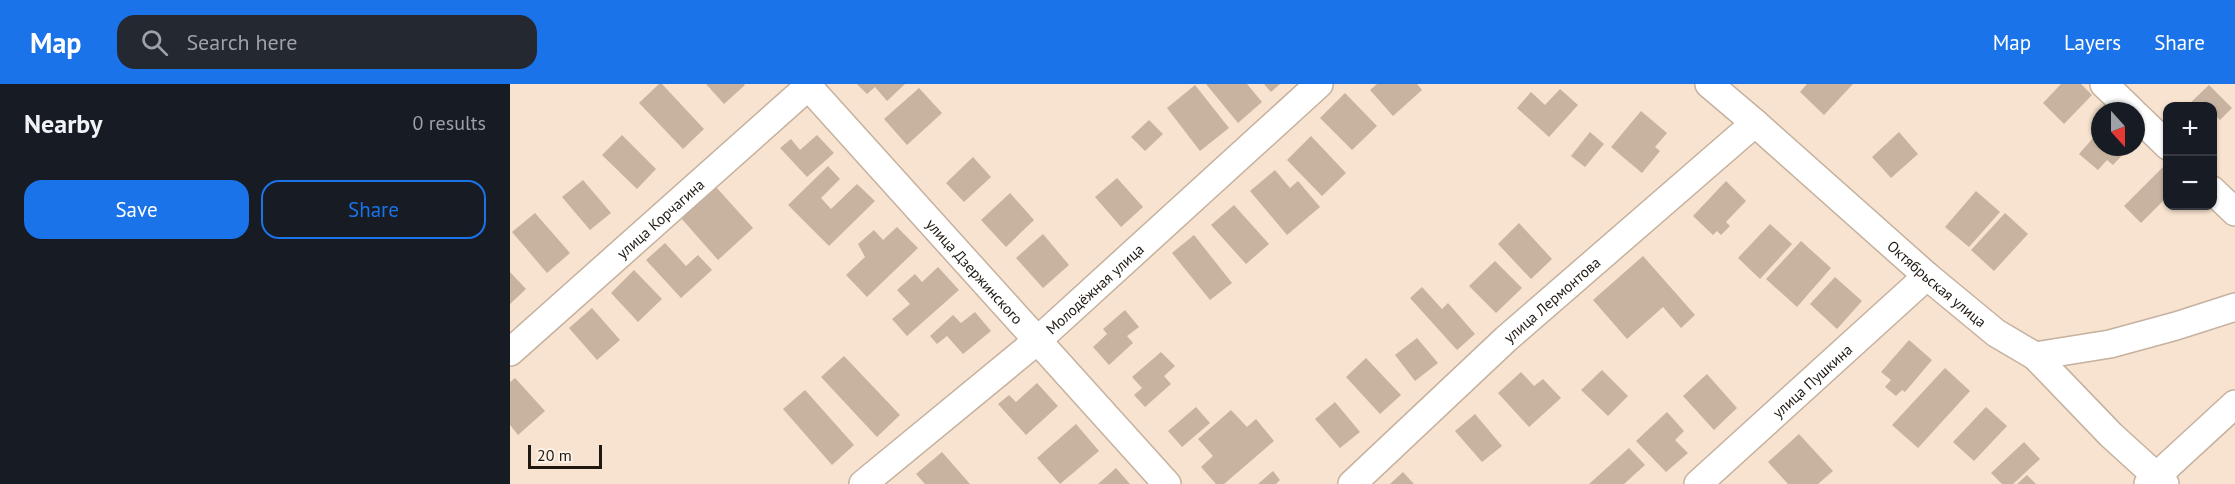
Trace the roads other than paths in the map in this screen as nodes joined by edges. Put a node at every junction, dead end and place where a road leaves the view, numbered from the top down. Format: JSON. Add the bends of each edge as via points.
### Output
{"nodes":[{"id":1,"x":1319,"y":84,"type":"edge"},
{"id":2,"x":1709,"y":84,"type":"edge"},
{"id":3,"x":2104,"y":84,"type":"edge"},
{"id":4,"x":808,"y":85,"type":"edge"},
{"id":5,"x":2123,"y":102,"type":"edge"},
{"id":6,"x":1755,"y":123,"type":"junction"},
{"id":7,"x":2145,"y":124,"type":"edge"},
{"id":8,"x":2163,"y":141,"type":"edge"},
{"id":9,"x":2217,"y":195,"type":"edge"},
{"id":10,"x":2235,"y":212,"type":"edge"},
{"id":11,"x":1927,"y":276,"type":"junction"},
{"id":12,"x":2235,"y":307,"type":"edge"},
{"id":13,"x":1038,"y":340,"type":"junction"},
{"id":14,"x":510,"y":352,"type":"edge"},
{"id":15,"x":2035,"y":356,"type":"junction"},
{"id":16,"x":2235,"y":404,"type":"edge"},
{"id":17,"x":2156,"y":482,"type":"edge"},
{"id":18,"x":862,"y":484,"type":"edge"},
{"id":19,"x":1167,"y":484,"type":"edge"},
{"id":20,"x":1352,"y":484,"type":"edge"},
{"id":21,"x":1698,"y":484,"type":"edge"}],
"edges":[{"from":1,"to":13,"type":"street","name":"Молодёжная улица"},
{"from":2,"to":6,"type":"street","name":"Октябрьская улица"},
{"from":3,"to":5,"type":"street"},
{"from":4,"to":13,"type":"street","name":"улица Дзержинского"},
{"from":4,"to":14,"type":"street","name":"улица Корчагина"},
{"from":6,"to":11,"type":"street","name":"Октябрьская улица"},
{"from":6,"to":20,"type":"street","name":"улица Лермонтова","via":[[1506,339]]},
{"from":7,"to":8,"type":"street"},
{"from":9,"to":10,"type":"street"},
{"from":11,"to":15,"type":"street","name":"Октябрьская улица","via":[[1996,333]]},
{"from":11,"to":21,"type":"street","name":"улица Пушкина"},
{"from":12,"to":15,"type":"street","via":[[2110,344]]},
{"from":13,"to":18,"type":"street","name":"Молодёжная улица"},
{"from":13,"to":19,"type":"street","name":"улица Дзержинского"},
{"from":15,"to":17,"type":"street","name":"Октябрьская улица"},
{"from":16,"to":17,"type":"street"}]}
